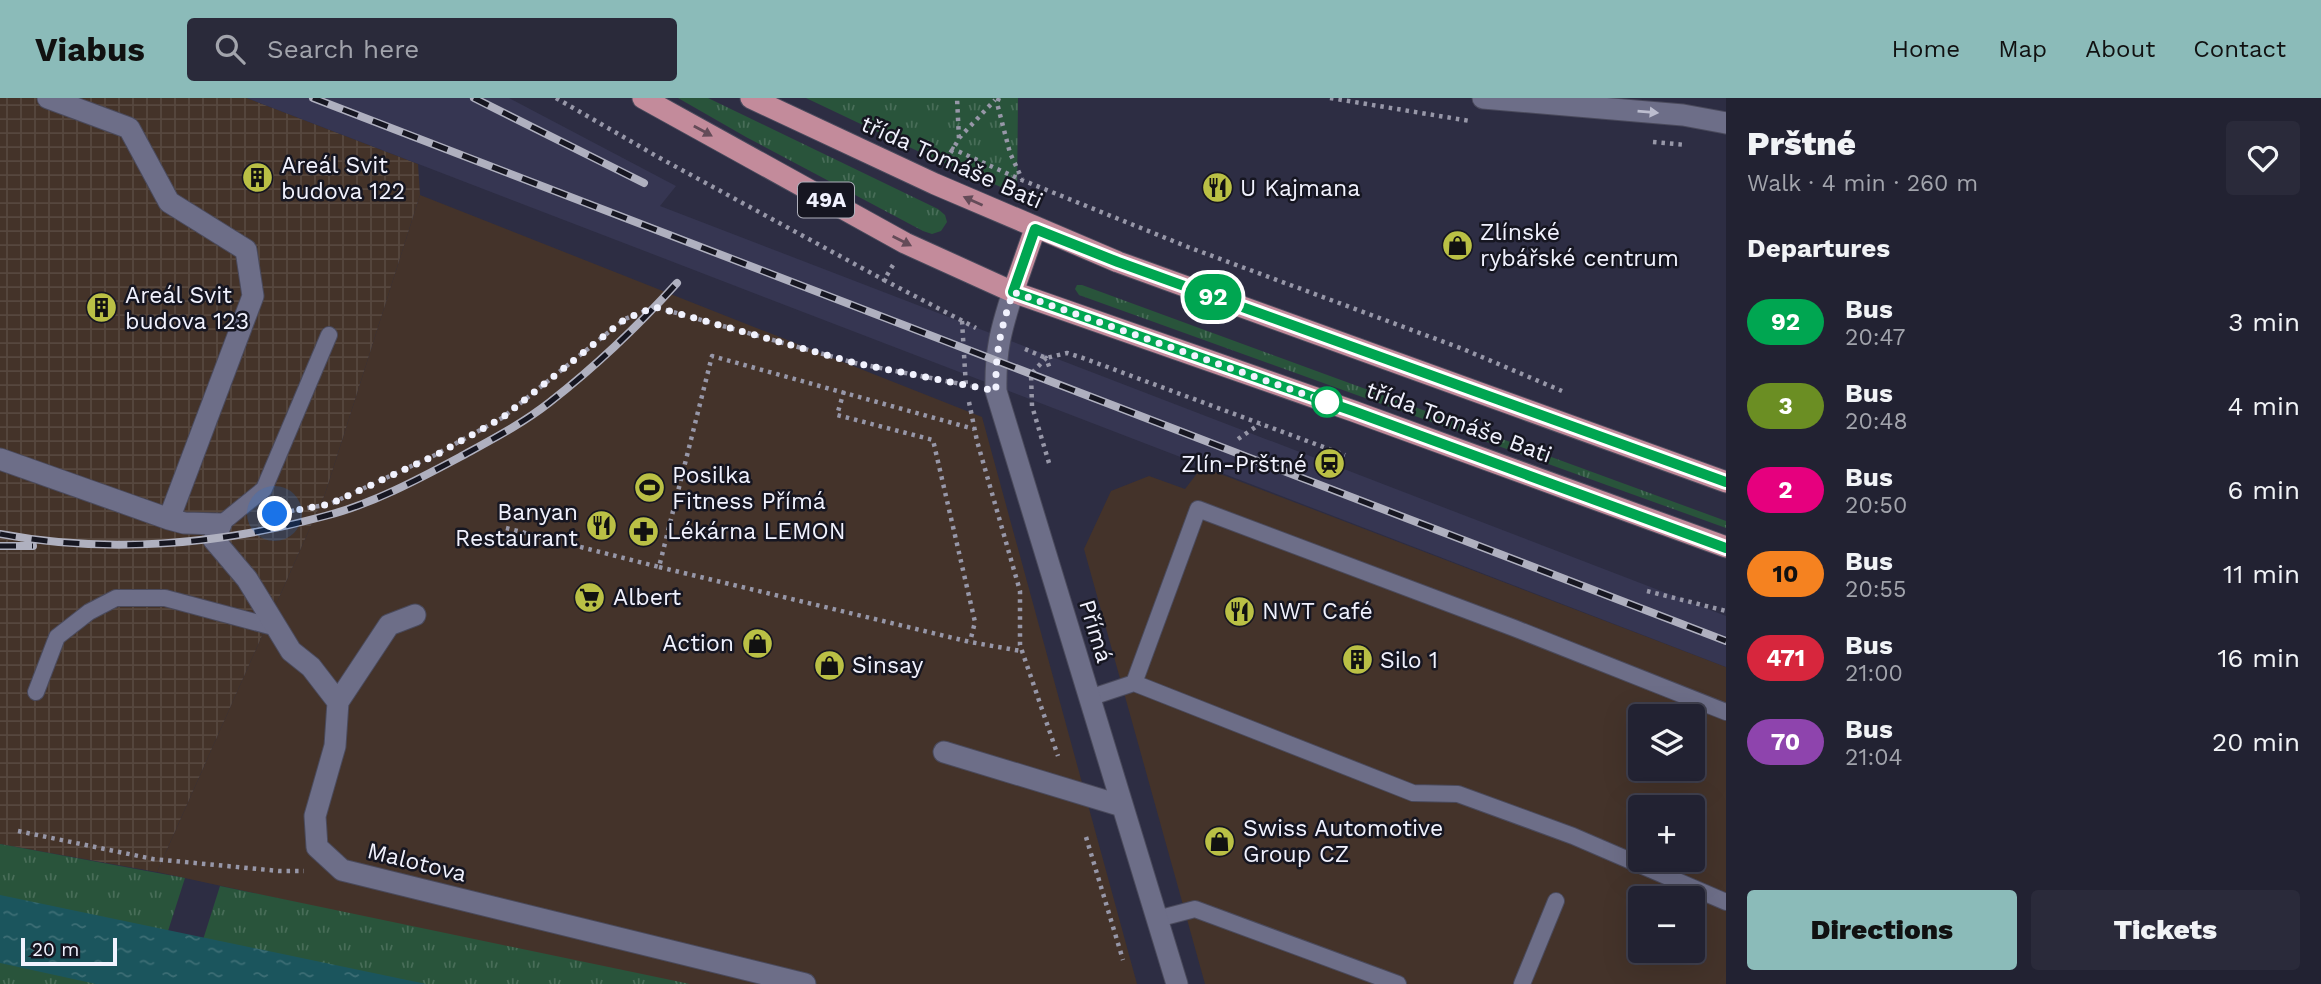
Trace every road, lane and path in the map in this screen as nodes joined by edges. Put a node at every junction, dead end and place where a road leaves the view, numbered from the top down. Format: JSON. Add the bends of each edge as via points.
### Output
{"nodes":[{"id":1,"x":48,"y":98,"type":"edge"},
{"id":2,"x":556,"y":98,"type":"edge"},
{"id":3,"x":643,"y":98,"type":"edge"},
{"id":4,"x":1483,"y":98,"type":"edge"},
{"id":5,"x":755,"y":99,"type":"edge"},
{"id":6,"x":996,"y":100,"type":"edge"},
{"id":7,"x":1726,"y":123,"type":"edge"},
{"id":8,"x":959,"y":139,"type":"dead end"},
{"id":9,"x":951,"y":148,"type":"dead end"},
{"id":10,"x":1022,"y":180,"type":"junction"},
{"id":11,"x":1035,"y":229,"type":"junction"},
{"id":12,"x":884,"y":280,"type":"dead end"},
{"id":13,"x":1013,"y":292,"type":"junction"},
{"id":14,"x":1096,"y":320,"type":"junction"},
{"id":15,"x":962,"y":321,"type":"dead end"},
{"id":16,"x":329,"y":335,"type":"dead end"},
{"id":17,"x":1083,"y":358,"type":"dead end"},
{"id":18,"x":965,"y":385,"type":"junction"},
{"id":19,"x":844,"y":391,"type":"junction"},
{"id":20,"x":996,"y":391,"type":"junction"},
{"id":21,"x":1565,"y":393,"type":"dead end"},
{"id":22,"x":1261,"y":424,"type":"dead end"},
{"id":23,"x":974,"y":429,"type":"junction"},
{"id":24,"x":1238,"y":439,"type":"dead end"},
{"id":25,"x":0,"y":458,"type":"edge"},
{"id":26,"x":1726,"y":482,"type":"edge"},
{"id":27,"x":169,"y":519,"type":"junction"},
{"id":28,"x":221,"y":524,"type":"junction"},
{"id":29,"x":506,"y":528,"type":"dead end"},
{"id":30,"x":1726,"y":547,"type":"edge"},
{"id":31,"x":659,"y":567,"type":"junction"},
{"id":32,"x":1647,"y":591,"type":"dead end"},
{"id":33,"x":1726,"y":611,"type":"edge"},
{"id":34,"x":415,"y":615,"type":"dead end"},
{"id":35,"x":277,"y":628,"type":"junction"},
{"id":36,"x":970,"y":642,"type":"junction"},
{"id":37,"x":1021,"y":651,"type":"junction"},
{"id":38,"x":1135,"y":682,"type":"junction"},
{"id":39,"x":36,"y":692,"type":"dead end"},
{"id":40,"x":1089,"y":698,"type":"junction"},
{"id":41,"x":338,"y":702,"type":"junction"},
{"id":42,"x":1726,"y":712,"type":"edge"},
{"id":43,"x":944,"y":752,"type":"dead end"},
{"id":44,"x":1058,"y":756,"type":"dead end"},
{"id":45,"x":1122,"y":806,"type":"junction"},
{"id":46,"x":18,"y":831,"type":"dead end"},
{"id":47,"x":1086,"y":837,"type":"dead end"},
{"id":48,"x":342,"y":870,"type":"junction"},
{"id":49,"x":1556,"y":901,"type":"dead end"},
{"id":50,"x":1726,"y":902,"type":"edge"},
{"id":51,"x":1157,"y":919,"type":"junction"},
{"id":52,"x":1123,"y":960,"type":"dead end"},
{"id":53,"x":805,"y":984,"type":"edge"},
{"id":54,"x":1177,"y":984,"type":"edge"},
{"id":55,"x":1398,"y":984,"type":"edge"},
{"id":56,"x":1522,"y":984,"type":"edge"}],
"edges":[{"from":1,"to":27,"type":"street","via":[[129,128],[169,202],[246,250],[253,296]]},
{"from":2,"to":12,"type":"path"},
{"from":3,"to":13,"type":"main road","name":"třída Tomáše Bati","number":"49A","one_way":true,"via":[[905,243]]},
{"from":4,"to":7,"type":"street","one_way":true,"via":[[1683,115]]},
{"from":11,"to":5,"type":"main road","name":"třída Tomáše Bati","number":"49A","one_way":true},
{"from":6,"to":8,"type":"path"},
{"from":6,"to":10,"type":"path"},
{"from":9,"to":10,"type":"path"},
{"from":10,"to":21,"type":"path","via":[[1463,349]]},
{"from":11,"to":13,"type":"main road"},
{"from":11,"to":26,"type":"main road","name":"třída Tomáše Bati","number":"49A"},
{"from":13,"to":14,"type":"main road","name":"třída Tomáše Bati","number":"49A"},
{"from":13,"to":20,"type":"street","name":"Přímá","via":[[995,360]]},
{"from":14,"to":17,"type":"path"},
{"from":14,"to":30,"type":"main road","name":"třída Tomáše Bati","number":"49A"},
{"from":15,"to":18,"type":"path"},
{"from":16,"to":28,"type":"lane","via":[[264,489]]},
{"from":18,"to":20,"type":"path"},
{"from":18,"to":23,"type":"path"},
{"from":18,"to":28,"type":"path","via":[[855,363],[655,307],[625,319],[502,418],[436,455],[330,504]]},
{"from":19,"to":23,"type":"path"},
{"from":19,"to":31,"type":"path","via":[[712,356]]},
{"from":19,"to":36,"type":"path","via":[[837,415],[933,440],[975,622]]},
{"from":20,"to":40,"type":"street","name":"Přímá"},
{"from":22,"to":24,"type":"path"},
{"from":23,"to":37,"type":"path","via":[[1020,592]]},
{"from":25,"to":27,"type":"street"},
{"from":27,"to":28,"type":"street"},
{"from":28,"to":35,"type":"street","via":[[214,540],[247,579]]},
{"from":29,"to":31,"type":"path"},
{"from":31,"to":36,"type":"path"},
{"from":32,"to":33,"type":"path"},
{"from":34,"to":41,"type":"street","via":[[389,625]]},
{"from":35,"to":39,"type":"lane","via":[[165,598],[116,598],[57,637]]},
{"from":35,"to":41,"type":"street","via":[[291,651]]},
{"from":36,"to":37,"type":"path"},
{"from":37,"to":44,"type":"path"},
{"from":38,"to":40,"type":"lane"},
{"from":38,"to":42,"type":"lane","via":[[1198,509]]},
{"from":38,"to":50,"type":"lane","via":[[1413,793],[1458,794],[1573,836]]},
{"from":40,"to":45,"type":"street","name":"Přímá"},
{"from":41,"to":48,"type":"street","name":"Malotova","via":[[335,746],[315,816],[317,847]]},
{"from":43,"to":45,"type":"street"},
{"from":45,"to":51,"type":"street","name":"Přímá"},
{"from":46,"to":48,"type":"path","via":[[153,859],[279,871]]},
{"from":47,"to":52,"type":"path"},
{"from":48,"to":53,"type":"street","name":"Malotova"},
{"from":49,"to":56,"type":"lane"},
{"from":51,"to":54,"type":"street","name":"Přímá"},
{"from":51,"to":55,"type":"lane","via":[[1195,909]]}]}
